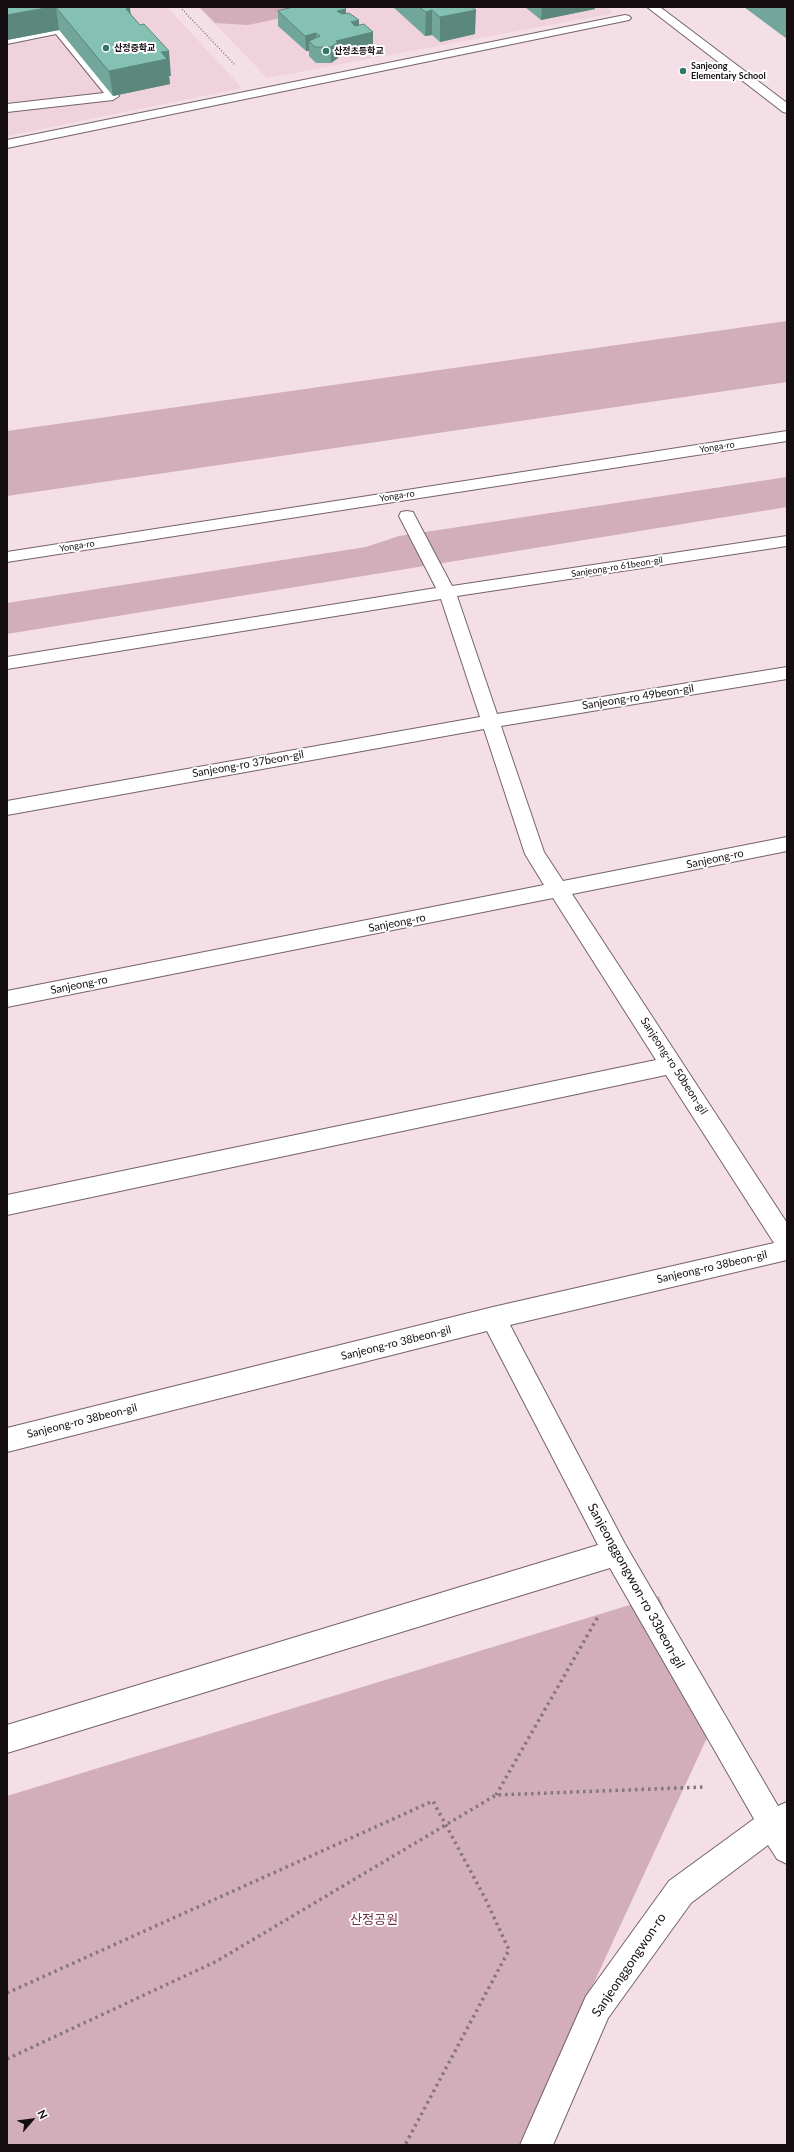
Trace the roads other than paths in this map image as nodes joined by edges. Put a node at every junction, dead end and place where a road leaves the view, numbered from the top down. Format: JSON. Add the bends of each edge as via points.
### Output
{"nodes":[{"id":1,"x":653,"y":7,"type":"edge"},
{"id":2,"x":625,"y":18,"type":"dead end"},
{"id":3,"x":7,"y":40,"type":"edge"},
{"id":4,"x":7,"y":108,"type":"edge"},
{"id":5,"x":787,"y":109,"type":"edge"},
{"id":6,"x":7,"y":144,"type":"edge"},
{"id":7,"x":787,"y":436,"type":"edge"},
{"id":8,"x":407,"y":516,"type":"dead end"},
{"id":9,"x":787,"y":541,"type":"edge"},
{"id":10,"x":7,"y":557,"type":"edge"},
{"id":11,"x":447,"y":592,"type":"junction"},
{"id":12,"x":7,"y":663,"type":"edge"},
{"id":13,"x":787,"y":673,"type":"edge"},
{"id":14,"x":490,"y":721,"type":"junction"},
{"id":15,"x":7,"y":808,"type":"edge"},
{"id":16,"x":787,"y":844,"type":"edge"},
{"id":17,"x":560,"y":891,"type":"junction"},
{"id":18,"x":7,"y":999,"type":"edge"},
{"id":19,"x":673,"y":1065,"type":"junction"},
{"id":20,"x":7,"y":1205,"type":"edge"},
{"id":21,"x":787,"y":1243,"type":"edge"},
{"id":22,"x":787,"y":1250,"type":"edge"},
{"id":23,"x":493,"y":1318,"type":"junction"},
{"id":24,"x":7,"y":1440,"type":"edge"},
{"id":25,"x":616,"y":1553,"type":"junction"},
{"id":26,"x":7,"y":1739,"type":"edge"},
{"id":27,"x":779,"y":1821,"type":"edge"},
{"id":28,"x":787,"y":1849,"type":"edge"},
{"id":29,"x":536,"y":2145,"type":"edge"}],
"edges":[{"from":1,"to":5,"type":"street"},
{"from":2,"to":6,"type":"street"},
{"from":3,"to":4,"type":"street","via":[[60,30],[113,96]]},
{"from":7,"to":10,"type":"street","name":"Yonga-ro"},
{"from":8,"to":11,"type":"street"},
{"from":9,"to":11,"type":"street","name":"Sanjeong-ro 61beon-gil"},
{"from":11,"to":12,"type":"street"},
{"from":11,"to":14,"type":"street"},
{"from":13,"to":14,"type":"street","name":"Sanjeong-ro 49beon-gil"},
{"from":14,"to":15,"type":"street","name":"Sanjeong-ro 37beon-gil"},
{"from":14,"to":17,"type":"street","via":[[535,854]]},
{"from":16,"to":17,"type":"street","name":"Sanjeong-ro"},
{"from":17,"to":18,"type":"street","name":"Sanjeong-ro"},
{"from":17,"to":19,"type":"street","name":"Sanjeong-ro 50beon-gil"},
{"from":19,"to":20,"type":"street"},
{"from":19,"to":21,"type":"street","name":"Sanjeong-ro 50beon-gil"},
{"from":22,"to":23,"type":"street","name":"Sanjeong-ro 38beon-gil"},
{"from":23,"to":24,"type":"street","name":"Sanjeong-ro 38beon-gil"},
{"from":23,"to":25,"type":"street","name":"Sanjeonggongwon-ro 33beon-gil"},
{"from":25,"to":26,"type":"street"},
{"from":25,"to":27,"type":"street","name":"Sanjeonggongwon-ro 33beon-gil"},
{"from":27,"to":28,"type":"street","name":"Sanjeonggongwon-ro 33beon-gil"},
{"from":27,"to":29,"type":"street","name":"Sanjeonggongwon-ro","via":[[680,1892],[597,2007]]}]}
